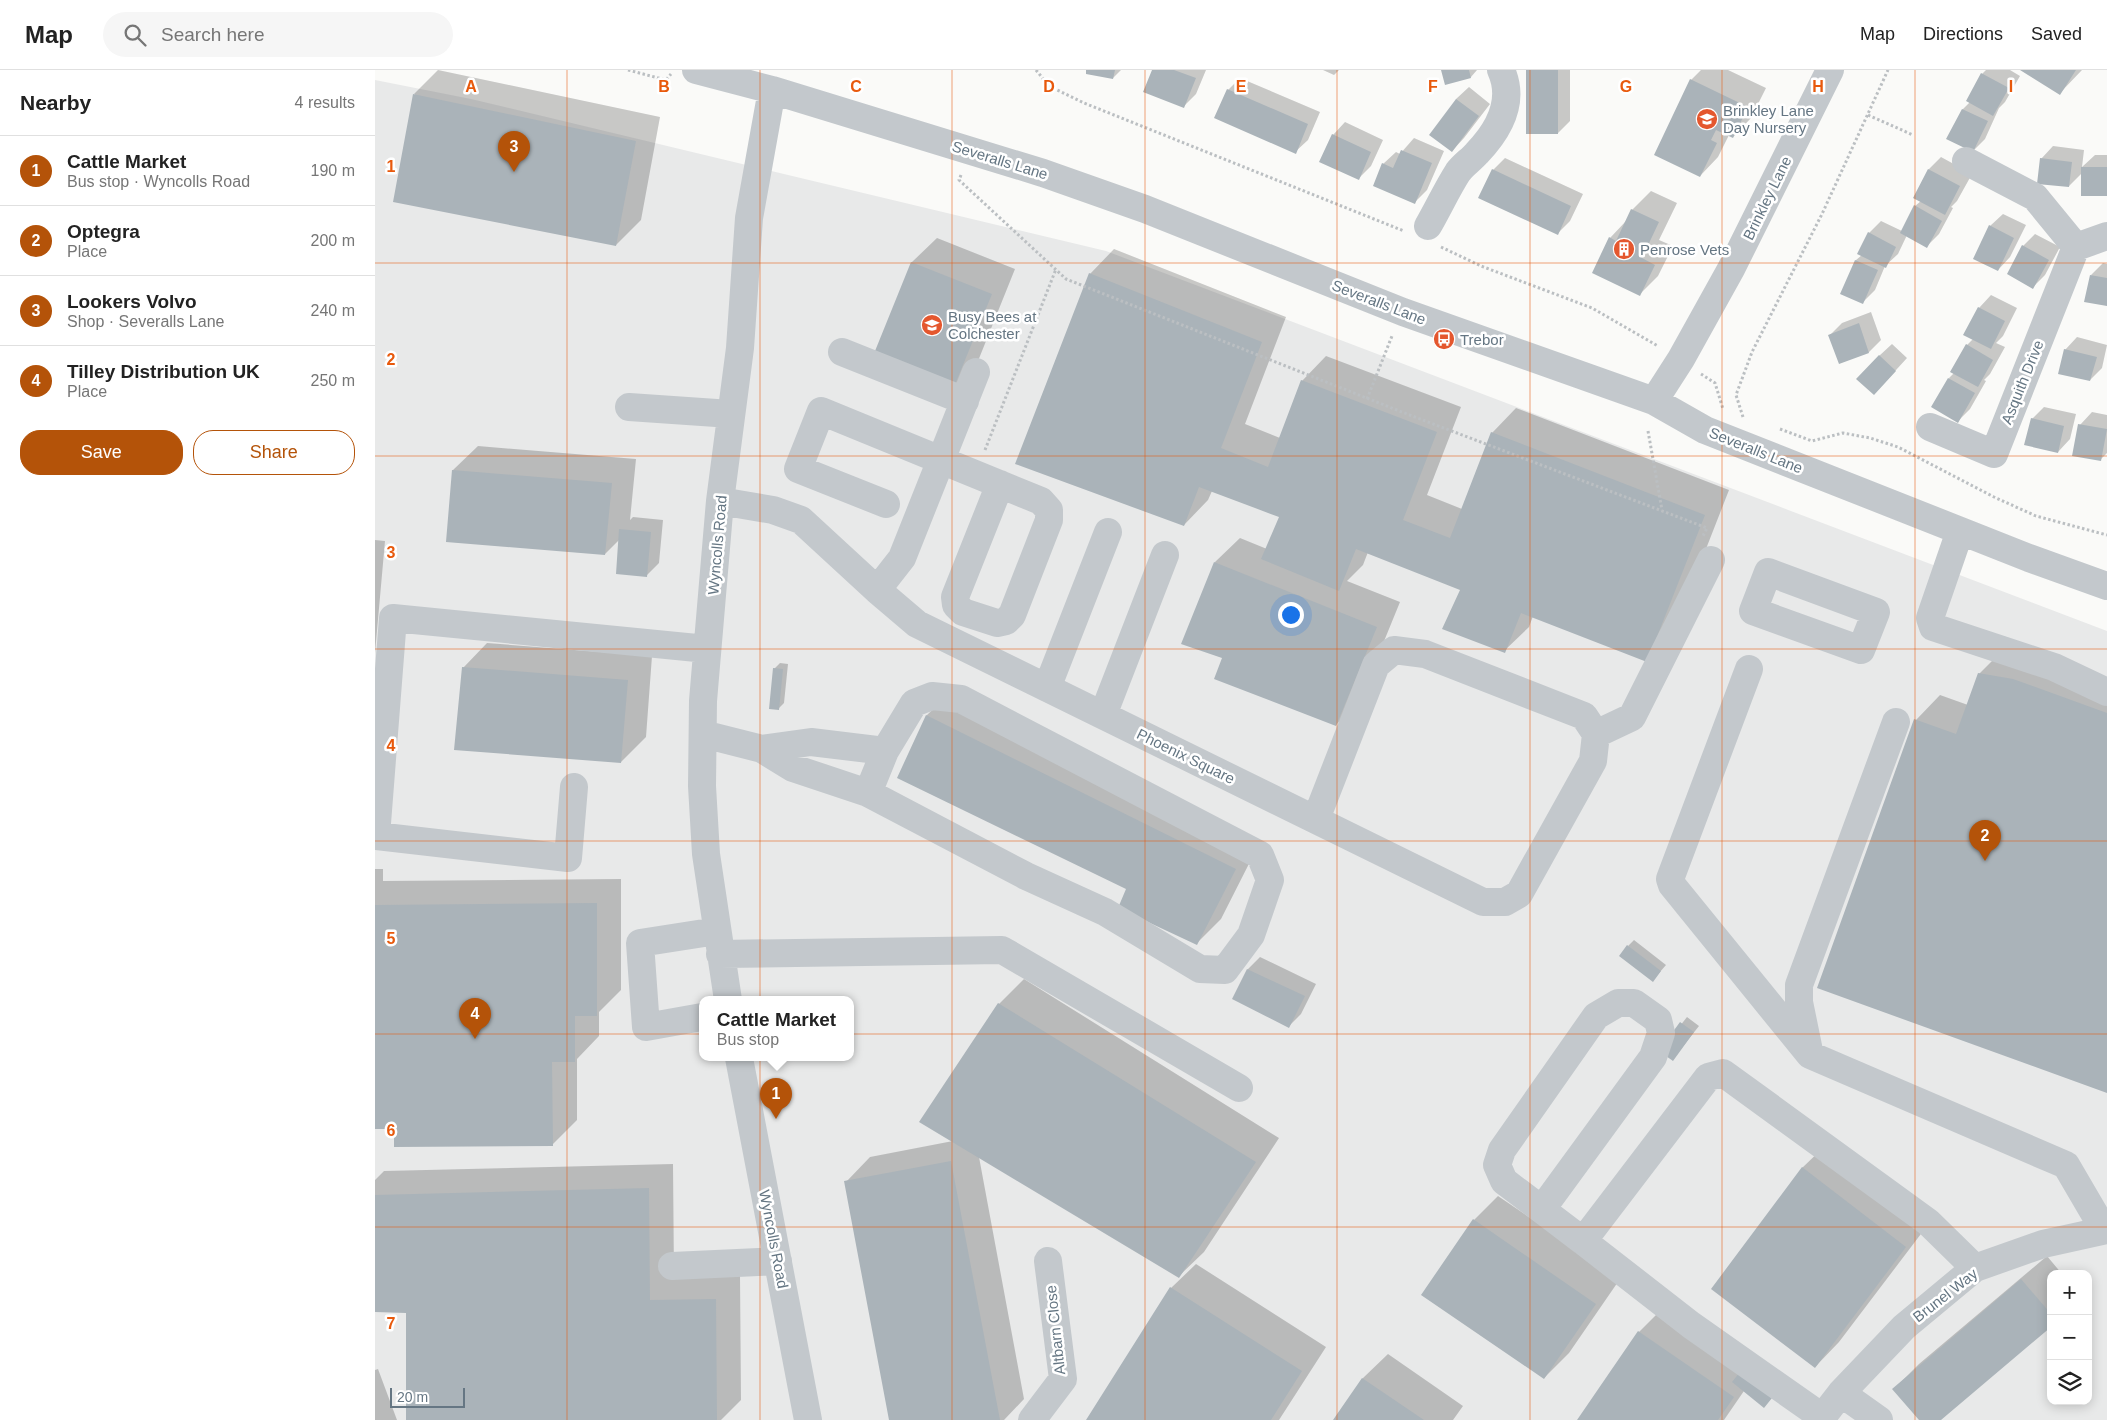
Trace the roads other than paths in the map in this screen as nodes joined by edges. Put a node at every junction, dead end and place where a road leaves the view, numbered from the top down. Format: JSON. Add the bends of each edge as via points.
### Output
{"nodes":[{"id":1,"x":696,"y":70,"type":"edge"},
{"id":2,"x":1501,"y":70,"type":"edge"},
{"id":3,"x":1830,"y":70,"type":"edge"},
{"id":4,"x":772,"y":90,"type":"junction"},
{"id":5,"x":1966,"y":161,"type":"dead end"},
{"id":6,"x":1427,"y":233,"type":"road end"},
{"id":7,"x":2107,"y":236,"type":"edge"},
{"id":8,"x":2076,"y":247,"type":"junction"},
{"id":9,"x":842,"y":352,"type":"dead end"},
{"id":10,"x":976,"y":372,"type":"dead end"},
{"id":11,"x":965,"y":401,"type":"junction"},
{"id":12,"x":1654,"y":401,"type":"junction"},
{"id":13,"x":629,"y":407,"type":"dead end"},
{"id":14,"x":731,"y":414,"type":"junction"},
{"id":15,"x":1930,"y":427,"type":"dead end"},
{"id":16,"x":941,"y":459,"type":"junction"},
{"id":17,"x":987,"y":479,"type":"junction"},
{"id":18,"x":720,"y":502,"type":"junction"},
{"id":19,"x":886,"y":504,"type":"dead end"},
{"id":20,"x":1960,"y":531,"type":"junction"},
{"id":21,"x":1108,"y":532,"type":"dead end"},
{"id":22,"x":1165,"y":555,"type":"dead end"},
{"id":23,"x":1711,"y":560,"type":"road end"},
{"id":24,"x":2107,"y":586,"type":"edge"},
{"id":25,"x":877,"y":590,"type":"junction"},
{"id":26,"x":707,"y":649,"type":"junction"},
{"id":27,"x":1749,"y":669,"type":"dead end"},
{"id":28,"x":1047,"y":688,"type":"junction"},
{"id":29,"x":2107,"y":692,"type":"edge"},
{"id":30,"x":1103,"y":716,"type":"junction"},
{"id":31,"x":1896,"y":722,"type":"dead end"},
{"id":32,"x":703,"y":734,"type":"junction"},
{"id":33,"x":1596,"y":734,"type":"junction"},
{"id":34,"x":762,"y":749,"type":"junction"},
{"id":35,"x":885,"y":751,"type":"junction"},
{"id":36,"x":574,"y":787,"type":"dead end"},
{"id":37,"x":868,"y":793,"type":"junction"},
{"id":38,"x":1316,"y":819,"type":"junction"},
{"id":39,"x":719,"y":942,"type":"junction"},
{"id":40,"x":727,"y":996,"type":"edge"},
{"id":41,"x":699,"y":1018,"type":"edge"},
{"id":42,"x":1810,"y":1055,"type":"junction"},
{"id":43,"x":740,"y":1061,"type":"edge"},
{"id":44,"x":1239,"y":1088,"type":"dead end"},
{"id":45,"x":1542,"y":1210,"type":"junction"},
{"id":46,"x":2106,"y":1230,"type":"edge"},
{"id":47,"x":1583,"y":1241,"type":"junction"},
{"id":48,"x":778,"y":1261,"type":"junction"},
{"id":49,"x":1048,"y":1261,"type":"dead end"},
{"id":50,"x":672,"y":1266,"type":"dead end"},
{"id":51,"x":1975,"y":1268,"type":"junction"},
{"id":52,"x":1841,"y":1393,"type":"junction"},
{"id":53,"x":1821,"y":1418,"type":"edge"},
{"id":54,"x":808,"y":1420,"type":"edge"},
{"id":55,"x":1032,"y":1420,"type":"edge"},
{"id":56,"x":1879,"y":1420,"type":"edge"}],
"edges":[{"from":1,"to":4,"type":"street","name":"Severalls Lane"},
{"from":2,"to":6,"type":"street","via":[[1507,83],[1506,104],[1498,126],[1459,171]]},
{"from":3,"to":12,"type":"street","name":"Brinkley Lane","via":[[1731,270]]},
{"from":4,"to":12,"type":"street","name":"Severalls Lane","via":[[1052,176],[1145,209],[1403,312]]},
{"from":4,"to":14,"type":"street","name":"Wyncolls Road","via":[[749,218],[740,348]]},
{"from":5,"to":8,"type":"street","via":[[2035,197]]},
{"from":7,"to":8,"type":"street"},
{"from":8,"to":15,"type":"street","name":"Asquith Drive","via":[[1994,454]]},
{"from":9,"to":11,"type":"street"},
{"from":10,"to":11,"type":"street"},
{"from":11,"to":16,"type":"street"},
{"from":12,"to":20,"type":"street","name":"Severalls Lane","via":[[1705,430]]},
{"from":13,"to":14,"type":"street"},
{"from":14,"to":18,"type":"street","name":"Wyncolls Road"},
{"from":16,"to":17,"type":"street"},
{"from":16,"to":19,"type":"street","via":[[821,411],[798,470]]},
{"from":16,"to":25,"type":"street","via":[[902,558]]},
{"from":17,"to":17,"type":"street","via":[[1041,501],[1049,510],[1049,520],[1011,615],[1006,621],[997,623],[963,612],[956,605],[955,597]]},
{"from":18,"to":25,"type":"street","name":"Phoenix Square","via":[[773,510],[801,520]]},
{"from":18,"to":26,"type":"street","name":"Wyncolls Road"},
{"from":20,"to":24,"type":"street","name":"Severalls Lane"},
{"from":20,"to":29,"type":"street","via":[[1930,618],[1933,627],[2054,667]]},
{"from":21,"to":28,"type":"street"},
{"from":22,"to":30,"type":"street"},
{"from":23,"to":33,"type":"street","via":[[1632,717]]},
{"from":25,"to":28,"type":"street","name":"Phoenix Square","via":[[917,624]]},
{"from":26,"to":32,"type":"street","name":"Wyncolls Road"},
{"from":26,"to":36,"type":"street","via":[[393,618],[376,836],[568,858]]},
{"from":27,"to":42,"type":"street","via":[[1670,879]]},
{"from":28,"to":30,"type":"street","name":"Phoenix Square"},
{"from":30,"to":38,"type":"street","name":"Phoenix Square"},
{"from":31,"to":42,"type":"street","via":[[1799,985],[1799,1002]]},
{"from":32,"to":34,"type":"street"},
{"from":32,"to":39,"type":"street","name":"Wyncolls Road","via":[[706,854]]},
{"from":33,"to":38,"type":"street","name":"Phoenix Square","via":[[1593,761],[1519,894],[1505,902],[1483,902]]},
{"from":33,"to":38,"type":"street","via":[[1584,716],[1425,654],[1394,650],[1376,665]]},
{"from":34,"to":35,"type":"street","via":[[811,742]]},
{"from":34,"to":37,"type":"street","via":[[793,768]]},
{"from":35,"to":37,"type":"street"},
{"from":35,"to":37,"type":"street","via":[[913,703],[932,696],[961,699],[1260,855],[1270,880],[1251,935],[1225,970],[1200,970],[1105,912],[1026,876]]},
{"from":39,"to":40,"type":"street","name":"Wyncolls Road"},
{"from":39,"to":41,"type":"street","via":[[640,943],[646,1027]]},
{"from":39,"to":44,"type":"street","via":[[1001,950]]},
{"from":42,"to":46,"type":"street","via":[[2066,1165]]},
{"from":43,"to":48,"type":"street","name":"Wyncolls Road"},
{"from":45,"to":45,"type":"street","via":[[1504,1181],[1497,1165],[1501,1150],[1596,1016],[1618,1003],[1634,1003],[1658,1020],[1661,1033],[1653,1057]]},
{"from":45,"to":47,"type":"street"},
{"from":46,"to":51,"type":"street","name":"Brunel Way","via":[[2043,1244]]},
{"from":47,"to":51,"type":"street","via":[[1707,1077],[1723,1073],[1928,1222]]},
{"from":47,"to":53,"type":"street","via":[[1691,1325]]},
{"from":48,"to":50,"type":"street"},
{"from":48,"to":54,"type":"street","name":"Wyncolls Road"},
{"from":49,"to":55,"type":"street","name":"Altbarn Close","via":[[1063,1378]]},
{"from":51,"to":52,"type":"street","name":"Brunel Way","via":[[1904,1327]]},
{"from":52,"to":53,"type":"street","name":"Brunel Way"},
{"from":52,"to":56,"type":"street"}]}
